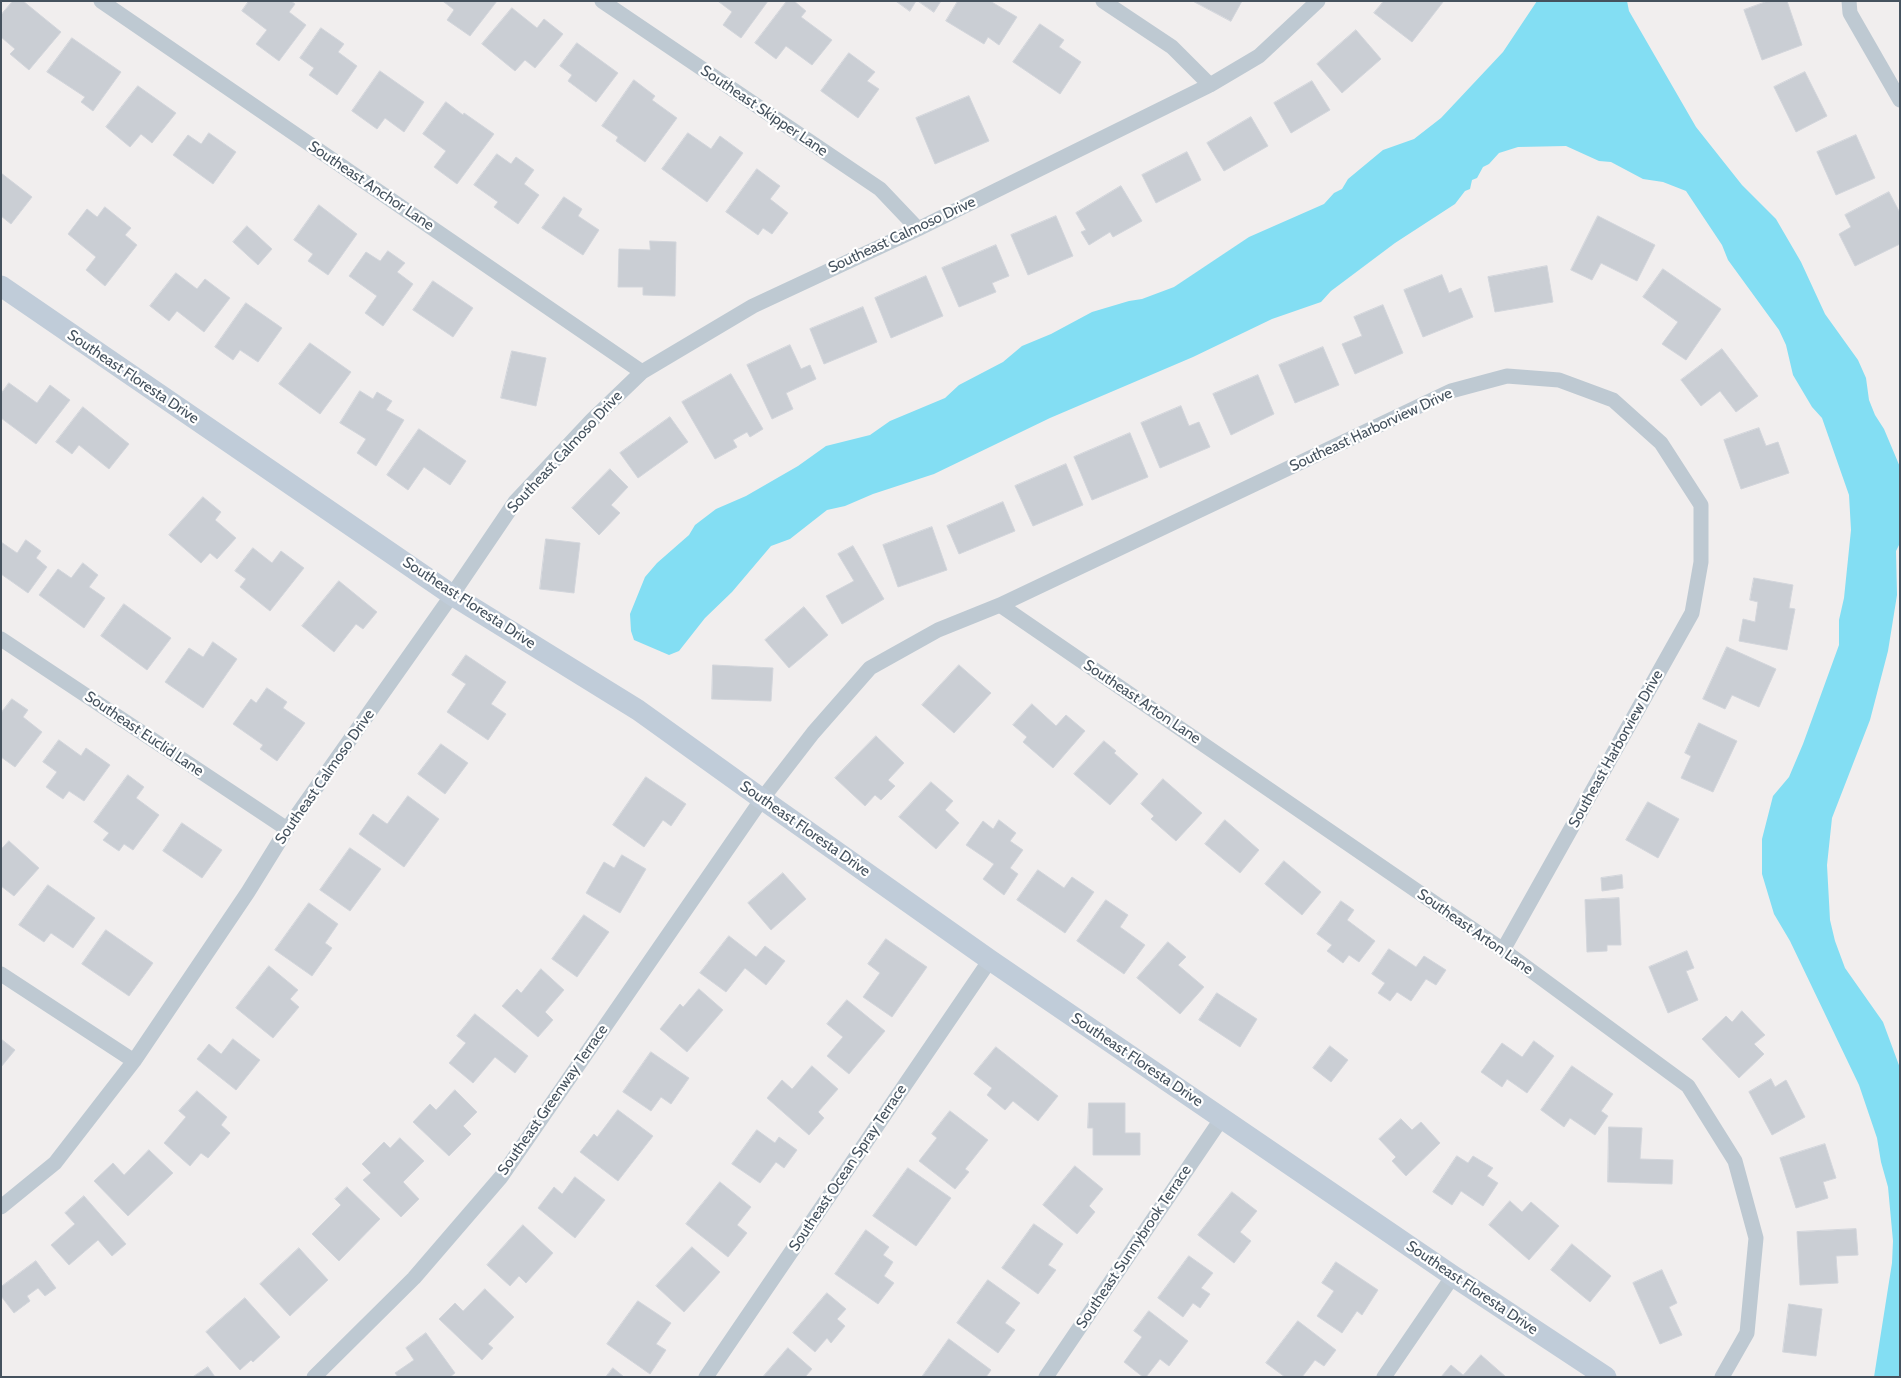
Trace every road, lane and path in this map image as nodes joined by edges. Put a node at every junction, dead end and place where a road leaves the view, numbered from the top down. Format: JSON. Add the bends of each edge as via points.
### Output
{"nodes":[{"id":1,"x":101,"y":1,"type":"edge"},
{"id":2,"x":602,"y":1,"type":"edge"},
{"id":3,"x":1103,"y":1,"type":"edge"},
{"id":4,"x":1318,"y":1,"type":"edge"},
{"id":5,"x":1849,"y":1,"type":"edge"},
{"id":6,"x":1210,"y":85,"type":"junction"},
{"id":7,"x":1900,"y":100,"type":"edge"},
{"id":8,"x":918,"y":229,"type":"junction"},
{"id":9,"x":1,"y":286,"type":"edge"},
{"id":10,"x":642,"y":372,"type":"junction"},
{"id":11,"x":452,"y":595,"type":"junction"},
{"id":12,"x":1000,"y":605,"type":"junction"},
{"id":13,"x":1,"y":639,"type":"edge"},
{"id":14,"x":762,"y":799,"type":"junction"},
{"id":15,"x":287,"y":829,"type":"junction"},
{"id":16,"x":1503,"y":950,"type":"junction"},
{"id":17,"x":990,"y":960,"type":"junction"},
{"id":18,"x":1,"y":974,"type":"edge"},
{"id":19,"x":134,"y":1061,"type":"junction"},
{"id":20,"x":1222,"y":1118,"type":"junction"},
{"id":21,"x":1,"y":1207,"type":"edge"},
{"id":22,"x":1453,"y":1276,"type":"junction"},
{"id":23,"x":314,"y":1377,"type":"edge"},
{"id":24,"x":706,"y":1377,"type":"edge"},
{"id":25,"x":1046,"y":1377,"type":"edge"},
{"id":26,"x":1384,"y":1377,"type":"edge"},
{"id":27,"x":1606,"y":1377,"type":"edge"},
{"id":28,"x":1722,"y":1377,"type":"edge"}],
"edges":[{"from":1,"to":10,"type":"street","name":"Southeast Anchor Lane"},
{"from":2,"to":8,"type":"street","name":"Southeast Skipper Lane","via":[[880,189]]},
{"from":3,"to":6,"type":"street","via":[[1172,47]]},
{"from":4,"to":6,"type":"street","name":"Southeast Calmoso Drive","via":[[1259,56]]},
{"from":5,"to":7,"type":"street","via":[[1850,13]]},
{"from":6,"to":8,"type":"street","name":"Southeast Calmoso Drive"},
{"from":8,"to":10,"type":"street","name":"Southeast Calmoso Drive","via":[[753,306]]},
{"from":9,"to":11,"type":"street","name":"Southeast Floresta Drive"},
{"from":10,"to":11,"type":"street","name":"Southeast Calmoso Drive","via":[[515,502]]},
{"from":11,"to":14,"type":"street","name":"Southeast Floresta Drive","via":[[638,710]]},
{"from":11,"to":15,"type":"street","name":"Southeast Calmoso Drive"},
{"from":12,"to":14,"type":"street","name":"Southeast Harborview Drive","via":[[938,630],[870,668],[813,733]]},
{"from":12,"to":16,"type":"street","name":"Southeast Arton Lane"},
{"from":12,"to":16,"type":"street","name":"Southeast Harborview Drive","via":[[1451,391],[1507,376],[1559,380],[1613,400],[1662,443],[1701,505],[1701,562],[1692,613]]},
{"from":13,"to":15,"type":"street","name":"Southeast Euclid Lane"},
{"from":14,"to":17,"type":"street","name":"Southeast Floresta Drive"},
{"from":14,"to":23,"type":"street","name":"Southeast Greenway Terrace","via":[[501,1177],[414,1278]]},
{"from":15,"to":19,"type":"street","name":"Southeast Calmoso Drive"},
{"from":16,"to":28,"type":"street","name":"Southeast Arton Lane","via":[[1688,1086],[1735,1161],[1756,1238],[1747,1333]]},
{"from":17,"to":20,"type":"street","name":"Southeast Floresta Drive"},
{"from":17,"to":24,"type":"street","name":"Southeast Ocean Spray Terrace"},
{"from":18,"to":19,"type":"street"},
{"from":19,"to":21,"type":"street","name":"Southeast Calmoso Drive","via":[[55,1164]]},
{"from":20,"to":22,"type":"street","name":"Southeast Floresta Drive"},
{"from":20,"to":25,"type":"street","name":"Southeast Sunnybrook Terrace"},
{"from":22,"to":26,"type":"street"},
{"from":22,"to":27,"type":"street","name":"Southeast Floresta Drive"}]}
